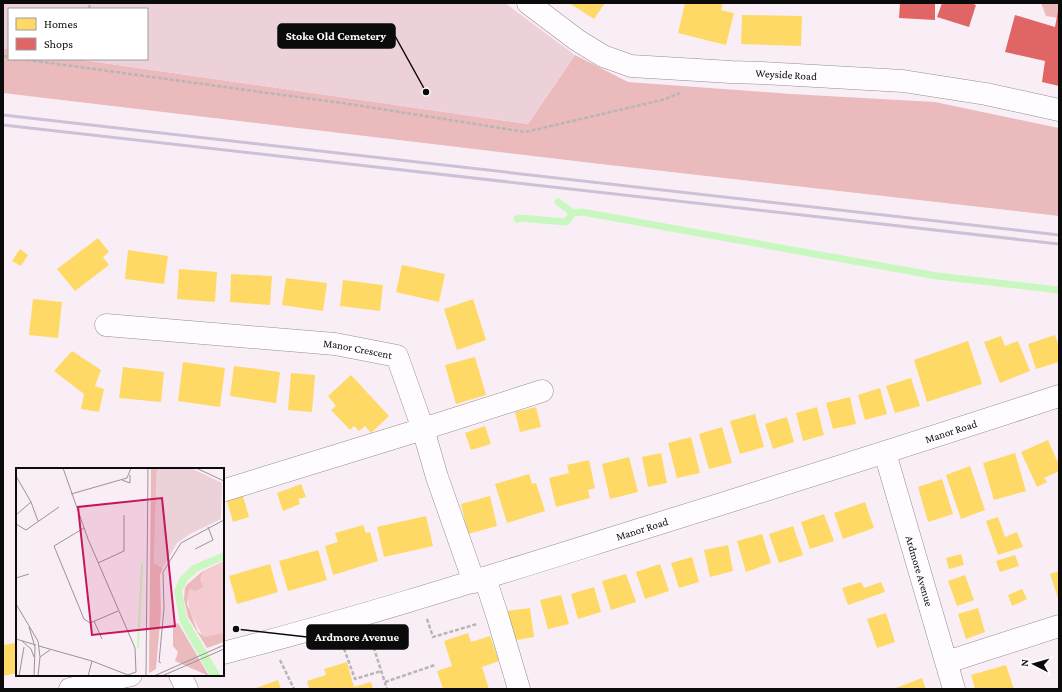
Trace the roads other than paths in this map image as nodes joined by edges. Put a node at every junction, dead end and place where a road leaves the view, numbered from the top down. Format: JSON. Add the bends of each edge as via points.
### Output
{"nodes":[{"id":1,"x":528,"y":3,"type":"edge"},
{"id":2,"x":1059,"y":110,"type":"edge"},
{"id":3,"x":106,"y":325,"type":"dead end"},
{"id":4,"x":542,"y":390,"type":"dead end"},
{"id":5,"x":1059,"y":396,"type":"edge"},
{"id":6,"x":423,"y":429,"type":"junction"},
{"id":7,"x":885,"y":453,"type":"junction"},
{"id":8,"x":225,"y":490,"type":"dead end"},
{"id":9,"x":480,"y":580,"type":"junction"},
{"id":10,"x":1059,"y":626,"type":"edge"},
{"id":11,"x":224,"y":653,"type":"edge"},
{"id":12,"x":947,"y":662,"type":"junction"},
{"id":13,"x":61,"y":676,"type":"edge"},
{"id":14,"x":127,"y":676,"type":"edge"},
{"id":15,"x":180,"y":676,"type":"edge"},
{"id":16,"x":64,"y":689,"type":"edge"},
{"id":17,"x":70,"y":689,"type":"edge"},
{"id":18,"x":187,"y":689,"type":"edge"},
{"id":19,"x":519,"y":689,"type":"edge"},
{"id":20,"x":954,"y":689,"type":"edge"}],
"edges":[{"from":1,"to":2,"type":"street","name":"Weyside Road","via":[[603,56],[631,66],[902,81],[986,94]]},
{"from":3,"to":6,"type":"street","name":"Manor Crescent","via":[[335,344],[396,356]]},
{"from":4,"to":6,"type":"street"},
{"from":5,"to":7,"type":"street","name":"Manor Road"},
{"from":6,"to":8,"type":"street"},
{"from":6,"to":9,"type":"street","name":"Manor Crescent","via":[[437,477]]},
{"from":7,"to":9,"type":"street","name":"Manor Road"},
{"from":7,"to":12,"type":"street","name":"Ardmore Avenue"},
{"from":9,"to":11,"type":"street","name":"Manor Road"},
{"from":9,"to":19,"type":"street","name":"Manor Crescent","via":[[498,618]]},
{"from":10,"to":12,"type":"street"},
{"from":12,"to":20,"type":"street","name":"Ardmore Avenue"},
{"from":13,"to":16,"type":"street"},
{"from":14,"to":17,"type":"street"},
{"from":15,"to":18,"type":"street"}]}
